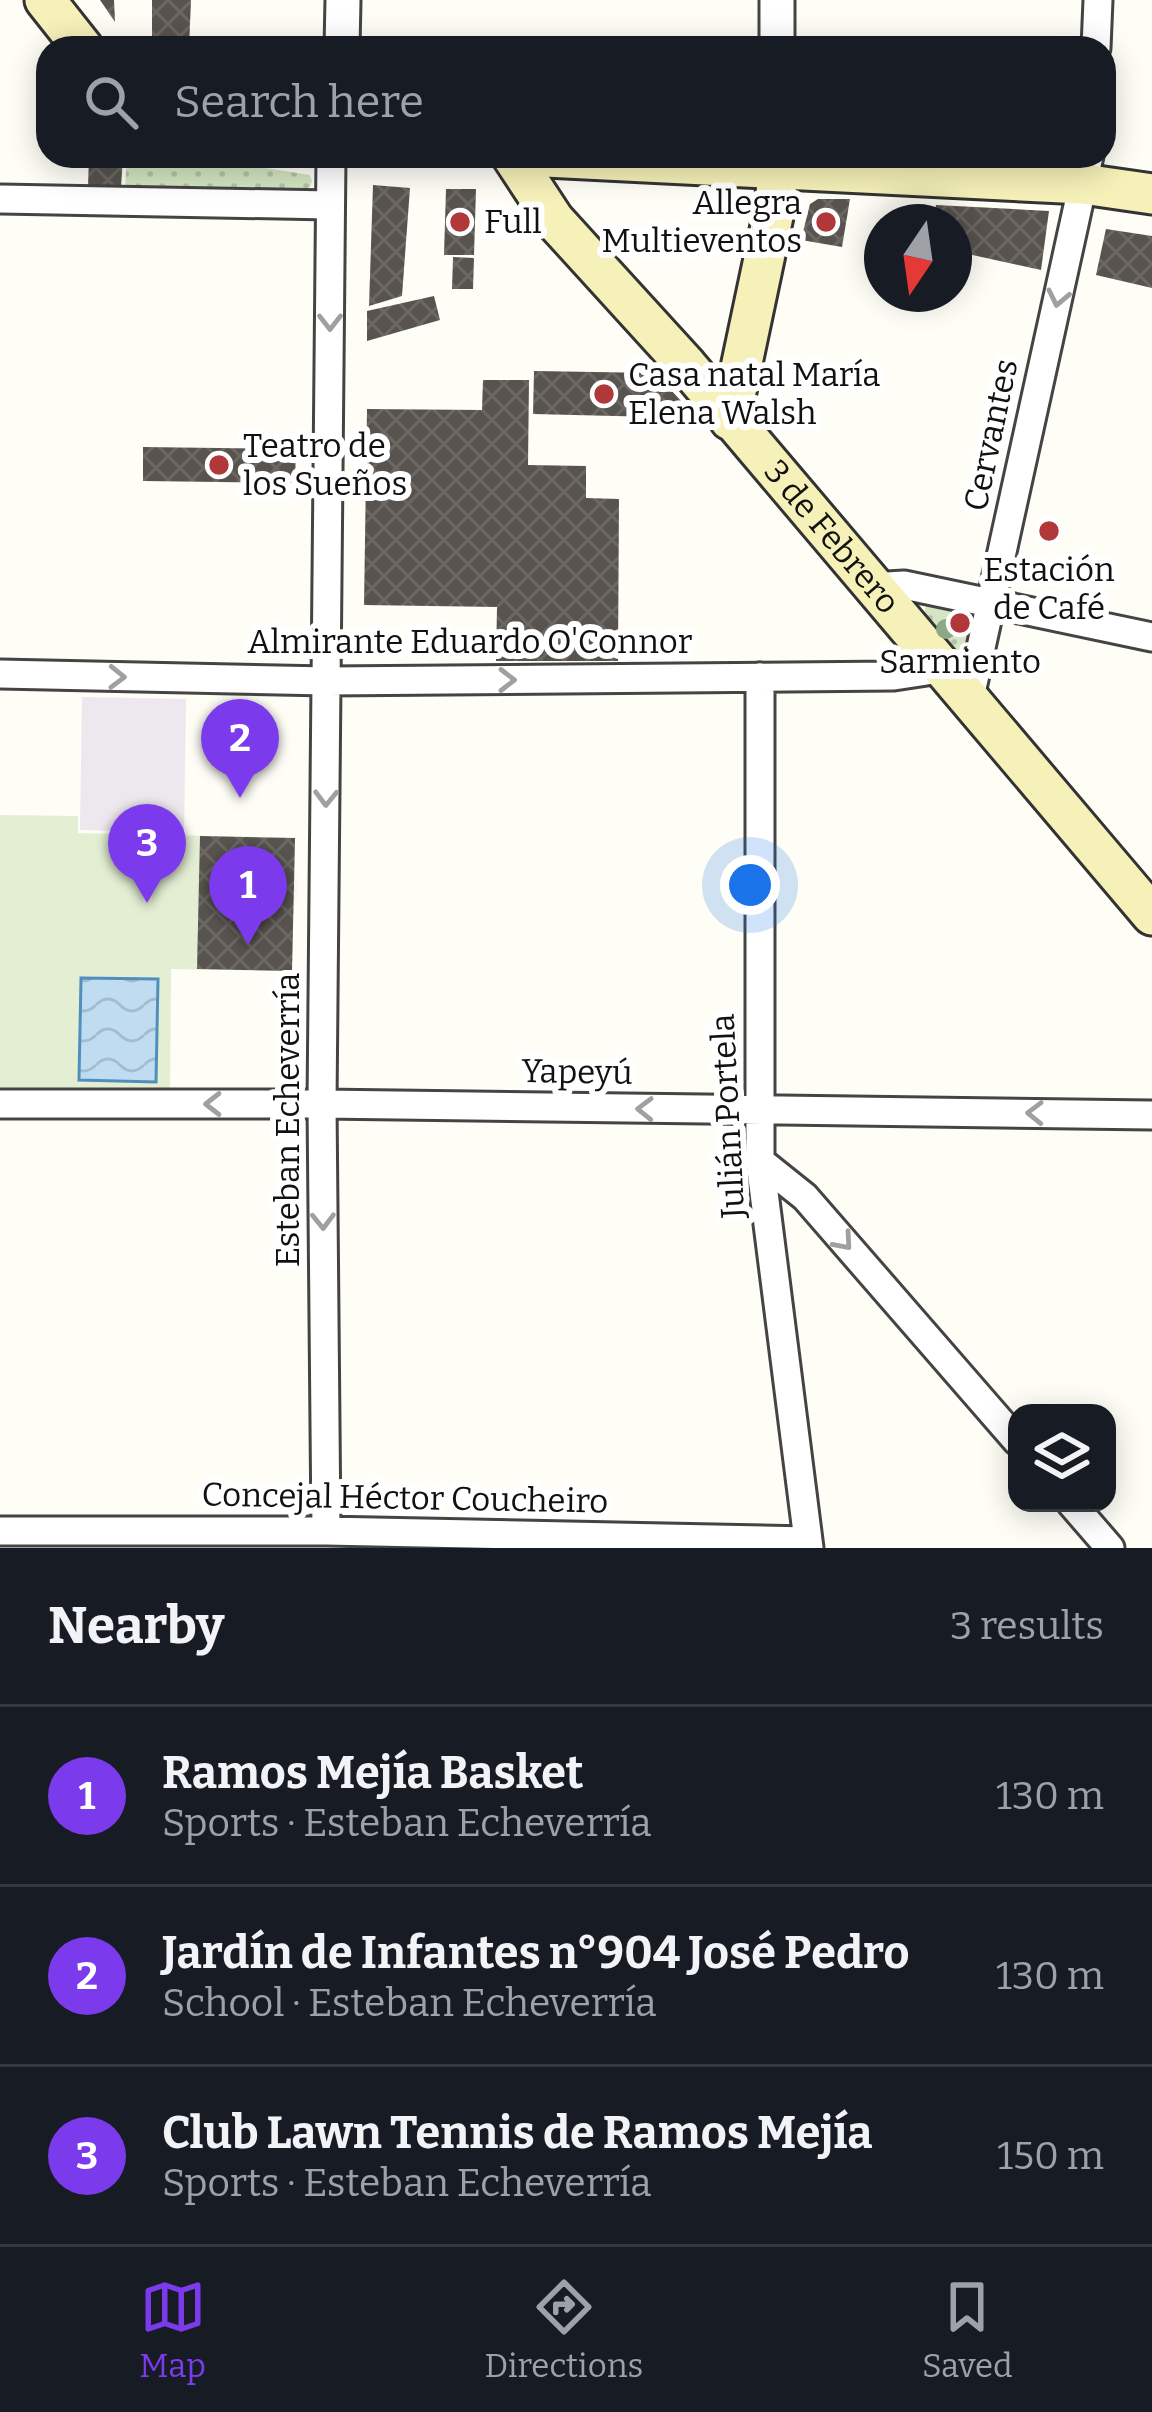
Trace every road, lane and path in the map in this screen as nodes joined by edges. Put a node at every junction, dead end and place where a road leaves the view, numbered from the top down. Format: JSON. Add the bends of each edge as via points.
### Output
{"nodes":[{"id":1,"x":45,"y":0,"type":"edge"},
{"id":2,"x":343,"y":0,"type":"edge"},
{"id":3,"x":777,"y":0,"type":"edge"},
{"id":4,"x":1098,"y":0,"type":"edge"},
{"id":5,"x":74,"y":36,"type":"edge"},
{"id":6,"x":342,"y":36,"type":"edge"},
{"id":7,"x":777,"y":36,"type":"edge"},
{"id":8,"x":1096,"y":36,"type":"edge"},
{"id":9,"x":331,"y":168,"type":"edge"},
{"id":10,"x":520,"y":168,"type":"edge"},
{"id":11,"x":777,"y":168,"type":"edge"},
{"id":12,"x":1009,"y":168,"type":"edge"},
{"id":13,"x":1086,"y":170,"type":"edge"},
{"id":14,"x":1152,"y":194,"type":"edge"},
{"id":15,"x":0,"y":199,"type":"edge"},
{"id":16,"x":331,"y":206,"type":"junction"},
{"id":17,"x":730,"y":420,"type":"junction"},
{"id":18,"x":870,"y":587,"type":"junction"},
{"id":19,"x":991,"y":602,"type":"junction"},
{"id":20,"x":1152,"y":637,"type":"edge"},
{"id":21,"x":940,"y":669,"type":"junction"},
{"id":22,"x":0,"y":674,"type":"edge"},
{"id":23,"x":760,"y":677,"type":"junction"},
{"id":24,"x":327,"y":681,"type":"junction"},
{"id":25,"x":969,"y":702,"type":"junction"},
{"id":26,"x":1152,"y":915,"type":"edge"},
{"id":27,"x":0,"y":1104,"type":"edge"},
{"id":28,"x":322,"y":1104,"type":"junction"},
{"id":29,"x":758,"y":1110,"type":"junction"},
{"id":30,"x":1152,"y":1114,"type":"edge"},
{"id":31,"x":760,"y":1161,"type":"junction"},
{"id":32,"x":1008,"y":1431,"type":"edge"},
{"id":33,"x":1079,"y":1512,"type":"edge"},
{"id":34,"x":0,"y":1531,"type":"edge"},
{"id":35,"x":326,"y":1531,"type":"junction"},
{"id":36,"x":809,"y":1544,"type":"edge"},
{"id":37,"x":1110,"y":1548,"type":"edge"}],
"edges":[{"from":1,"to":5,"type":"main road"},
{"from":2,"to":6,"type":"street"},
{"from":3,"to":7,"type":"street"},
{"from":4,"to":8,"type":"street"},
{"from":9,"to":16,"type":"street","name":"Esteban Echeverría"},
{"from":10,"to":17,"type":"main road","name":"3 de Febrero","via":[[554,220]]},
{"from":11,"to":17,"type":"main road"},
{"from":12,"to":13,"type":"main road"},
{"from":13,"to":14,"type":"main road"},
{"from":13,"to":19,"type":"street","name":"Cervantes","one_way":true},
{"from":15,"to":16,"type":"street"},
{"from":16,"to":24,"type":"street","name":"Esteban Echeverría","one_way":true},
{"from":17,"to":18,"type":"main road","name":"3 de Febrero"},
{"from":18,"to":19,"type":"street","via":[[904,585]]},
{"from":18,"to":21,"type":"main road","name":"3 de Febrero"},
{"from":19,"to":20,"type":"street"},
{"from":19,"to":25,"type":"street","name":"Cervantes"},
{"from":21,"to":23,"type":"street","name":"Almirante Eduardo O'Connor"},
{"from":21,"to":25,"type":"main road","name":"3 de Febrero"},
{"from":22,"to":24,"type":"street","name":"Almirante Eduardo O'Connor","one_way":true},
{"from":24,"to":23,"type":"street","name":"Almirante Eduardo O'Connor","one_way":true},
{"from":23,"to":29,"type":"street","name":"Julián Portela"},
{"from":24,"to":28,"type":"street","name":"Esteban Echeverría","one_way":true},
{"from":25,"to":26,"type":"main road","name":"3 de Febrero"},
{"from":28,"to":27,"type":"street","name":"Yapeyú","one_way":true},
{"from":29,"to":28,"type":"street","name":"Yapeyú","one_way":true},
{"from":28,"to":35,"type":"street","name":"Esteban Echeverría","one_way":true},
{"from":30,"to":29,"type":"street","name":"Yapeyú","one_way":true},
{"from":29,"to":31,"type":"street","name":"Julián Portela"},
{"from":31,"to":32,"type":"street","one_way":true,"via":[[806,1197]]},
{"from":31,"to":36,"type":"street","name":"Julián Portela"},
{"from":33,"to":37,"type":"street"},
{"from":34,"to":35,"type":"street","name":"Concejal Héctor Coucheiro"},
{"from":35,"to":36,"type":"street","name":"Concejal Héctor Coucheiro"}]}
